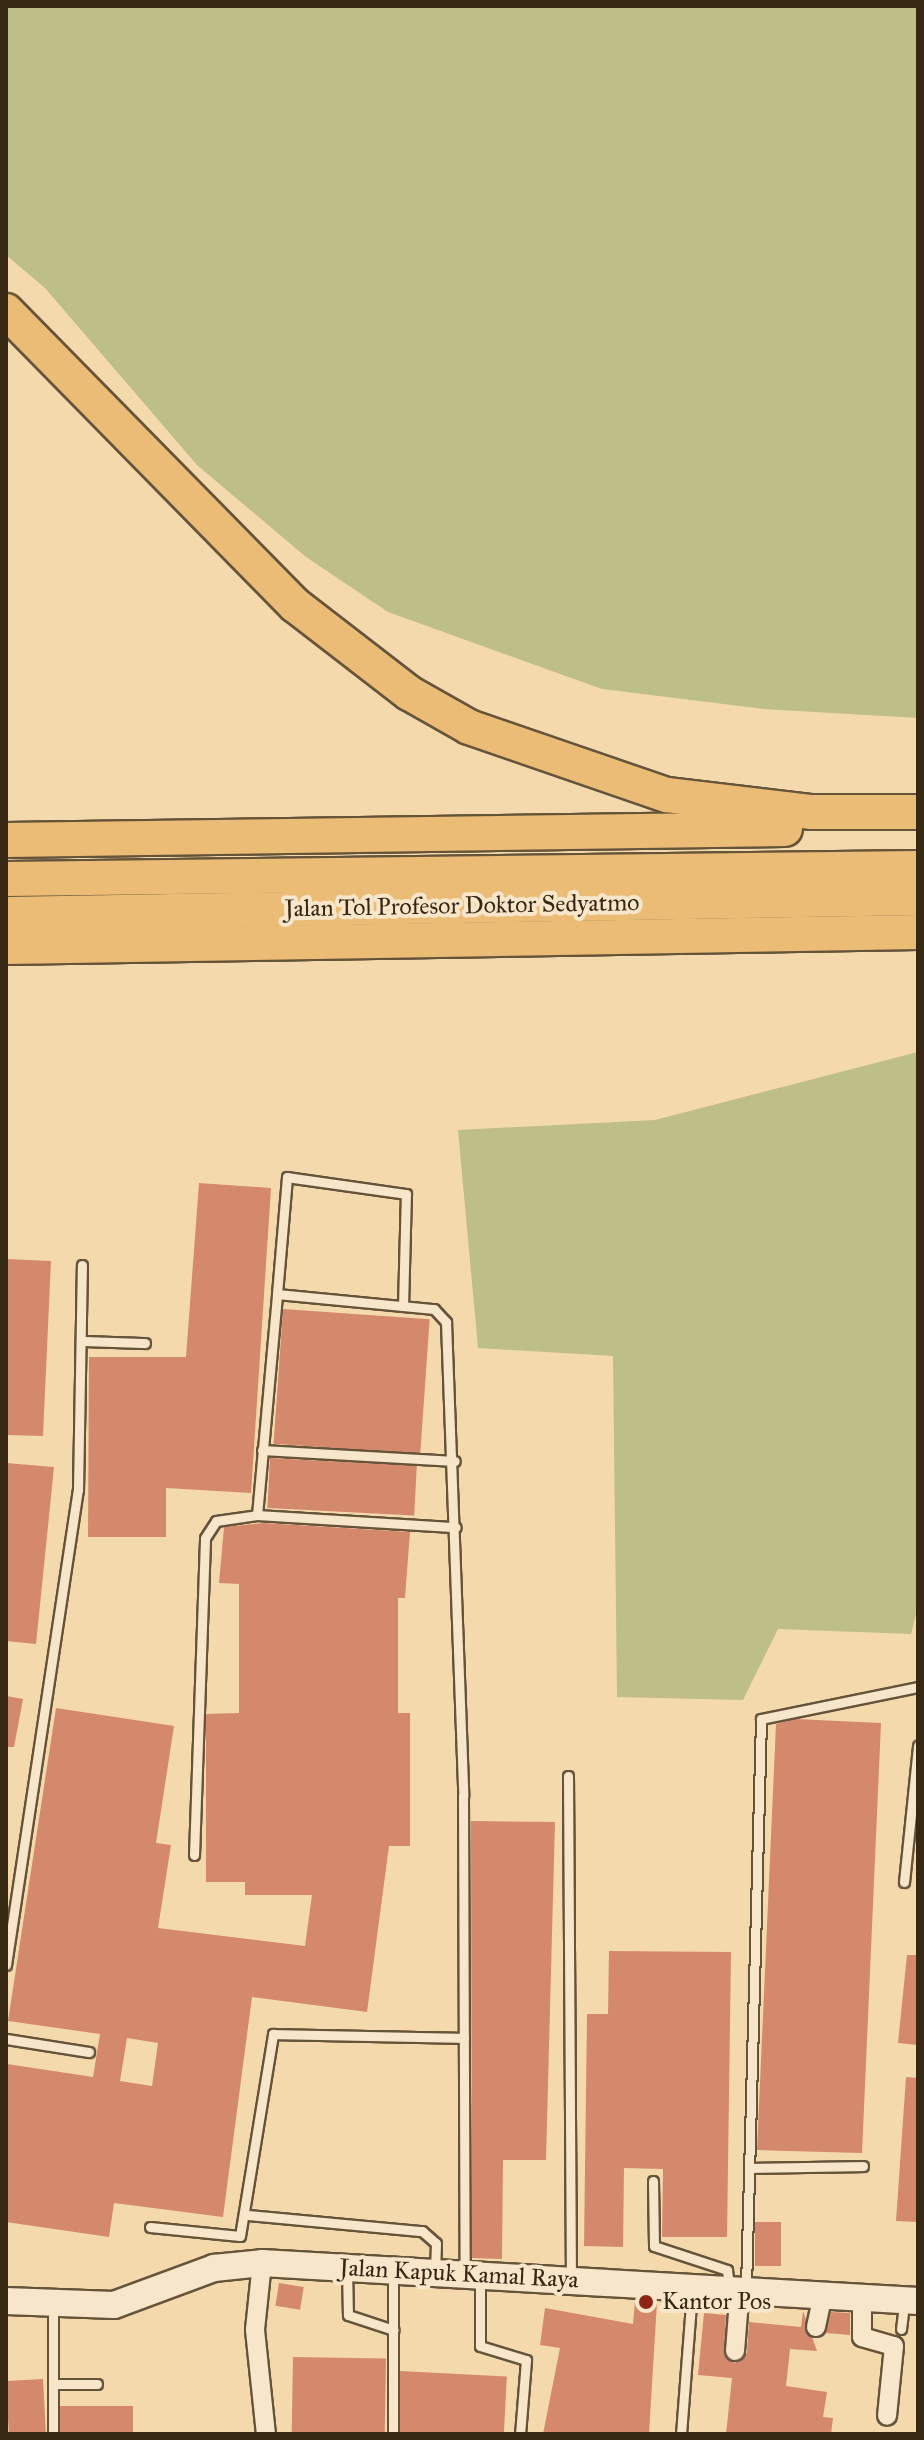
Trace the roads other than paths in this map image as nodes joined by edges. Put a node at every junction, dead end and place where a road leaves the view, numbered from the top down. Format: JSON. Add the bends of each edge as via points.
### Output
{"nodes":[{"id":1,"x":6,"y":311,"type":"edge"},
{"id":2,"x":918,"y":812,"type":"edge"},
{"id":3,"x":918,"y":828,"type":"edge"},
{"id":4,"x":6,"y":840,"type":"edge"},
{"id":5,"x":918,"y":868,"type":"edge"},
{"id":6,"x":6,"y":879,"type":"edge"},
{"id":7,"x":918,"y":898,"type":"edge"},
{"id":8,"x":6,"y":914,"type":"edge"},
{"id":9,"x":918,"y":932,"type":"edge"},
{"id":10,"x":6,"y":947,"type":"edge"},
{"id":11,"x":82,"y":1265,"type":"dead end"},
{"id":12,"x":277,"y":1294,"type":"junction"},
{"id":13,"x":403,"y":1306,"type":"junction"},
{"id":14,"x":81,"y":1341,"type":"junction"},
{"id":15,"x":145,"y":1343,"type":"dead end"},
{"id":16,"x":262,"y":1450,"type":"junction"},
{"id":17,"x":455,"y":1461,"type":"junction"},
{"id":18,"x":257,"y":1515,"type":"junction"},
{"id":19,"x":456,"y":1527,"type":"junction"},
{"id":20,"x":918,"y":1687,"type":"edge"},
{"id":21,"x":918,"y":1746,"type":"edge"},
{"id":22,"x":568,"y":1776,"type":"dead end"},
{"id":23,"x":194,"y":1855,"type":"dead end"},
{"id":24,"x":904,"y":1882,"type":"dead end"},
{"id":25,"x":6,"y":1965,"type":"edge"},
{"id":26,"x":464,"y":2038,"type":"junction"},
{"id":27,"x":6,"y":2039,"type":"edge"},
{"id":28,"x":89,"y":2052,"type":"dead end"},
{"id":29,"x":863,"y":2166,"type":"dead end"},
{"id":30,"x":751,"y":2168,"type":"junction"},
{"id":31,"x":653,"y":2181,"type":"dead end"},
{"id":32,"x":248,"y":2215,"type":"junction"},
{"id":33,"x":150,"y":2227,"type":"dead end"},
{"id":34,"x":262,"y":2263,"type":"junction"},
{"id":35,"x":347,"y":2269,"type":"junction"},
{"id":36,"x":393,"y":2272,"type":"junction"},
{"id":37,"x":434,"y":2273,"type":"junction"},
{"id":38,"x":473,"y":2275,"type":"junction"},
{"id":39,"x":571,"y":2280,"type":"junction"},
{"id":40,"x":693,"y":2284,"type":"junction"},
{"id":41,"x":738,"y":2287,"type":"junction"},
{"id":42,"x":823,"y":2294,"type":"junction"},
{"id":43,"x":862,"y":2297,"type":"junction"},
{"id":44,"x":6,"y":2301,"type":"edge"},
{"id":45,"x":911,"y":2301,"type":"edge"},
{"id":46,"x":54,"y":2304,"type":"junction"},
{"id":47,"x":816,"y":2327,"type":"dead end"},
{"id":48,"x":901,"y":2329,"type":"dead end"},
{"id":49,"x":394,"y":2330,"type":"junction"},
{"id":50,"x":735,"y":2351,"type":"dead end"},
{"id":51,"x":53,"y":2384,"type":"junction"},
{"id":52,"x":97,"y":2384,"type":"dead end"},
{"id":53,"x":887,"y":2416,"type":"dead end"},
{"id":54,"x":53,"y":2434,"type":"edge"},
{"id":55,"x":266,"y":2434,"type":"edge"},
{"id":56,"x":393,"y":2434,"type":"edge"},
{"id":57,"x":520,"y":2434,"type":"edge"},
{"id":58,"x":681,"y":2434,"type":"edge"}],
"edges":[{"from":1,"to":2,"type":"highway","via":[[295,605],[398,686],[469,727],[667,795],[812,812]]},
{"from":3,"to":4,"type":"highway"},
{"from":5,"to":6,"type":"highway","name":"Jalan Tol Profesor Doktor Sedyatmo"},
{"from":7,"to":8,"type":"highway","name":"Jalan Tol Profesor Doktor Sedyatmo"},
{"from":9,"to":10,"type":"highway","name":"Jalan Tol Profesor Doktor Sedyatmo"},
{"from":11,"to":14,"type":"lane"},
{"from":12,"to":13,"type":"lane"},
{"from":12,"to":13,"type":"lane","via":[[282,1187],[292,1175],[406,1194]]},
{"from":12,"to":16,"type":"lane"},
{"from":13,"to":17,"type":"lane","via":[[445,1315]]},
{"from":14,"to":15,"type":"lane"},
{"from":14,"to":25,"type":"lane","via":[[78,1490]]},
{"from":16,"to":17,"type":"lane"},
{"from":16,"to":18,"type":"lane"},
{"from":17,"to":19,"type":"lane"},
{"from":18,"to":19,"type":"lane"},
{"from":18,"to":23,"type":"lane","via":[[216,1521],[205,1538]]},
{"from":19,"to":26,"type":"lane"},
{"from":20,"to":30,"type":"lane","via":[[761,1719]]},
{"from":21,"to":24,"type":"lane"},
{"from":22,"to":39,"type":"lane"},
{"from":26,"to":32,"type":"lane","via":[[273,2034]]},
{"from":26,"to":38,"type":"lane"},
{"from":27,"to":28,"type":"lane"},
{"from":29,"to":30,"type":"lane"},
{"from":30,"to":41,"type":"lane"},
{"from":31,"to":41,"type":"lane","via":[[654,2246],[727,2270]]},
{"from":32,"to":33,"type":"lane","via":[[240,2236]]},
{"from":32,"to":37,"type":"lane","via":[[422,2231],[436,2243]]},
{"from":34,"to":35,"type":"main road","name":"Jalan Kapuk Kamal Raya"},
{"from":34,"to":46,"type":"main road","name":"Jalan Kapuk Kamal Raya","via":[[214,2268],[114,2305]]},
{"from":34,"to":55,"type":"street","via":[[255,2330]]},
{"from":35,"to":36,"type":"main road","name":"Jalan Kapuk Kamal Raya"},
{"from":35,"to":49,"type":"lane","via":[[348,2315]]},
{"from":36,"to":37,"type":"main road","name":"Jalan Kapuk Kamal Raya"},
{"from":36,"to":49,"type":"lane"},
{"from":37,"to":38,"type":"main road","name":"Jalan Kapuk Kamal Raya"},
{"from":38,"to":39,"type":"main road","name":"Jalan Kapuk Kamal Raya"},
{"from":38,"to":57,"type":"lane","via":[[480,2346],[526,2360]]},
{"from":39,"to":40,"type":"main road","name":"Jalan Kapuk Kamal Raya"},
{"from":40,"to":41,"type":"main road","name":"Jalan Kapuk Kamal Raya"},
{"from":40,"to":58,"type":"lane"},
{"from":41,"to":42,"type":"main road","name":"Jalan Kapuk Kamal Raya"},
{"from":41,"to":50,"type":"street"},
{"from":42,"to":43,"type":"main road","name":"Jalan Kapuk Kamal Raya"},
{"from":42,"to":47,"type":"street"},
{"from":43,"to":45,"type":"main road","name":"Jalan Kapuk Kamal Raya"},
{"from":43,"to":53,"type":"street","via":[[862,2337],[894,2346]]},
{"from":44,"to":46,"type":"main road","name":"Jalan Kapuk Kamal Raya"},
{"from":45,"to":48,"type":"lane"},
{"from":46,"to":51,"type":"lane"},
{"from":49,"to":56,"type":"lane"},
{"from":51,"to":52,"type":"lane"},
{"from":51,"to":54,"type":"lane"}]}
